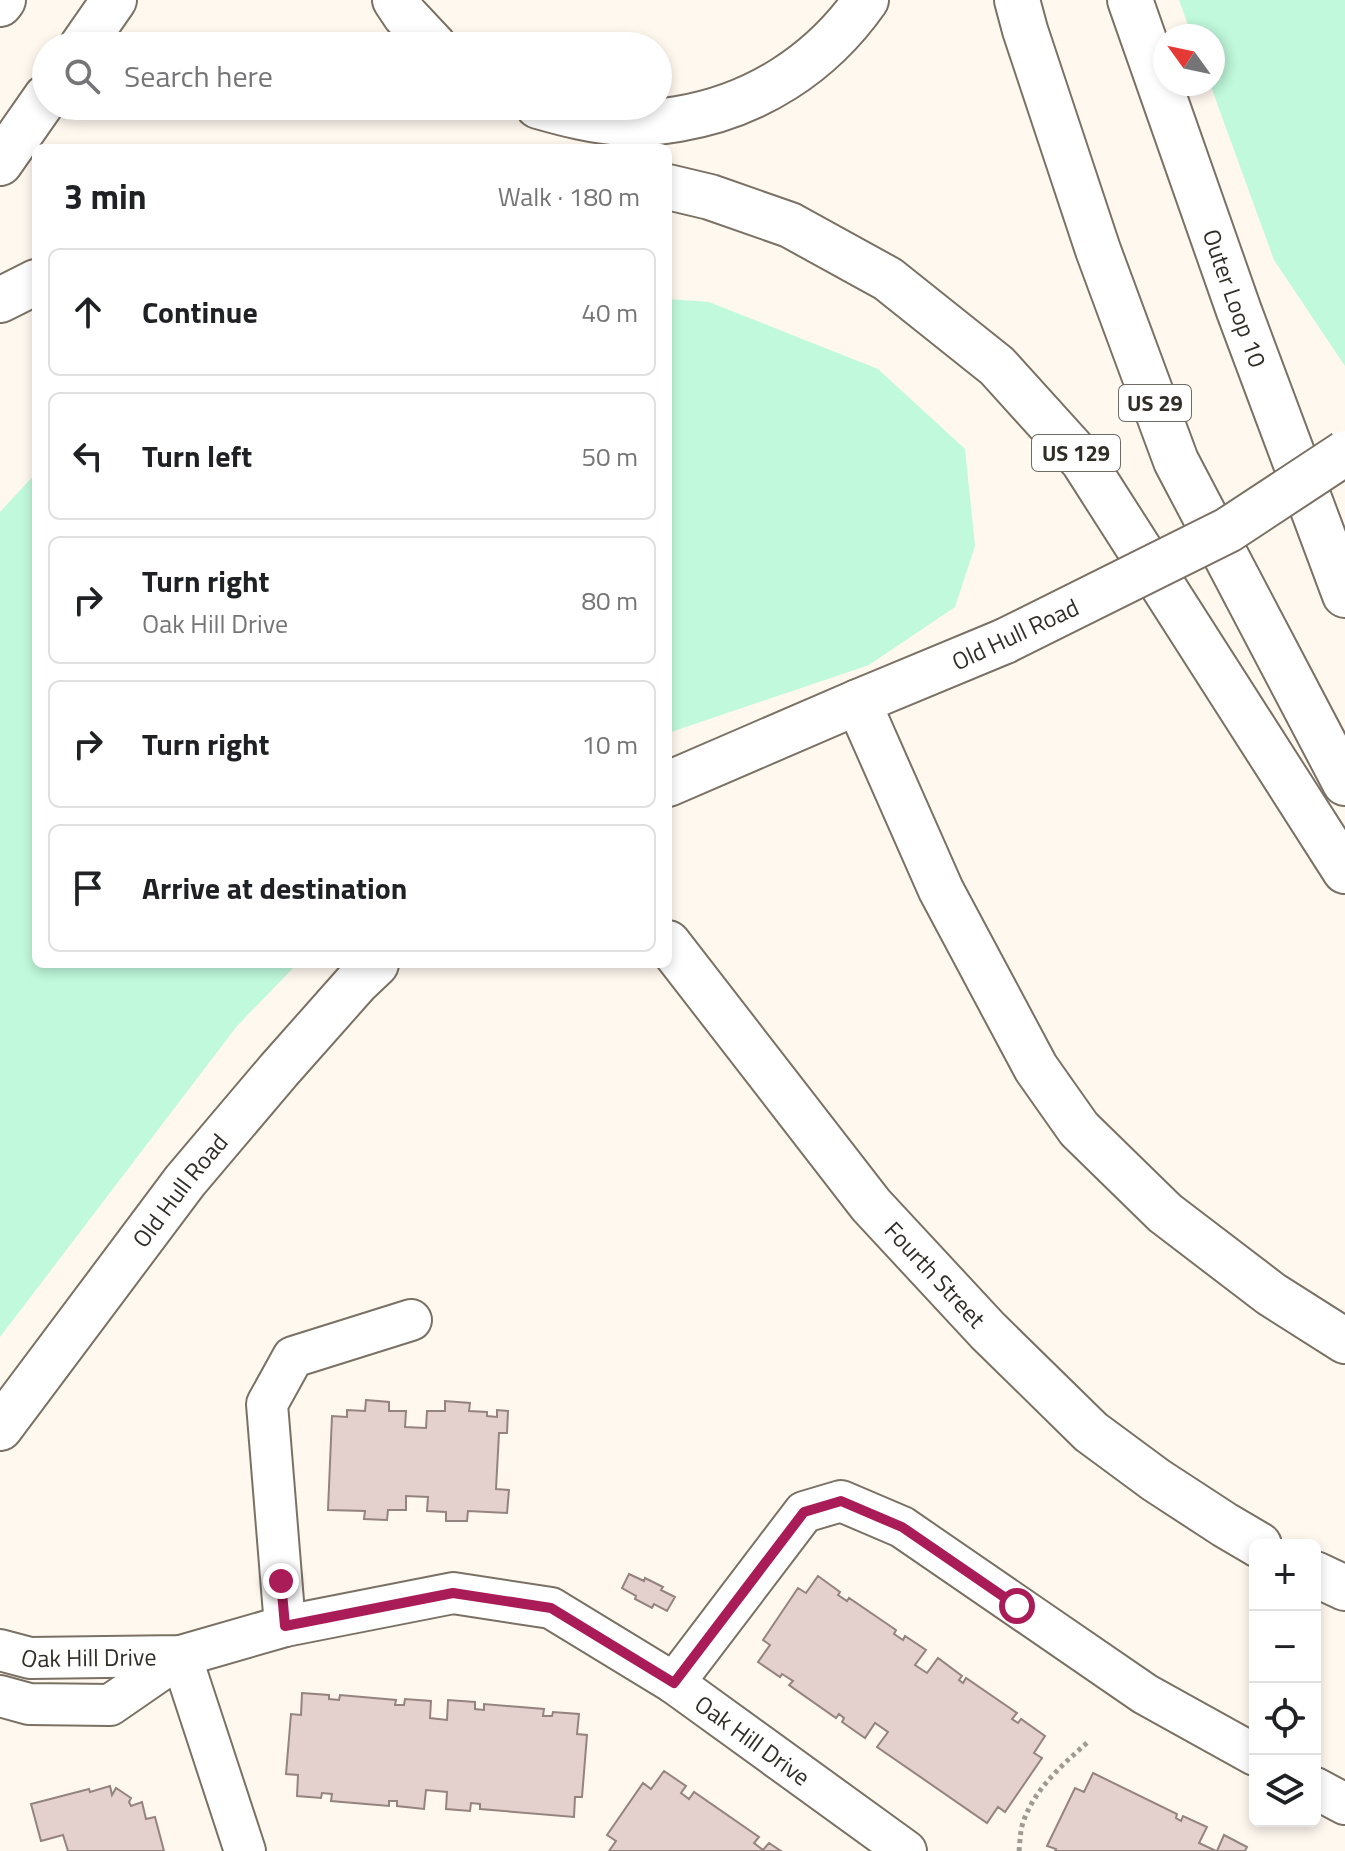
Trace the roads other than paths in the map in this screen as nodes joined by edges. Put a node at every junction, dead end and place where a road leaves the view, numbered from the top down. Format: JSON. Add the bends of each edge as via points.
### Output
{"nodes":[{"id":1,"x":114,"y":0,"type":"edge"},
{"id":2,"x":395,"y":0,"type":"edge"},
{"id":3,"x":866,"y":0,"type":"edge"},
{"id":4,"x":1017,"y":0,"type":"edge"},
{"id":5,"x":1130,"y":0,"type":"edge"},
{"id":6,"x":92,"y":32,"type":"edge"},
{"id":7,"x":421,"y":32,"type":"edge"},
{"id":8,"x":32,"y":117,"type":"edge"},
{"id":9,"x":597,"y":120,"type":"edge"},
{"id":10,"x":671,"y":120,"type":"edge"},
{"id":11,"x":672,"y":120,"type":"edge"},
{"id":12,"x":0,"y":163,"type":"edge"},
{"id":13,"x":672,"y":188,"type":"edge"},
{"id":14,"x":32,"y":284,"type":"edge"},
{"id":15,"x":0,"y":300,"type":"edge"},
{"id":16,"x":1345,"y":453,"type":"edge"},
{"id":17,"x":1345,"y":595,"type":"edge"},
{"id":18,"x":858,"y":702,"type":"junction"},
{"id":19,"x":672,"y":782,"type":"edge"},
{"id":20,"x":1345,"y":783,"type":"edge"},
{"id":21,"x":1345,"y":871,"type":"edge"},
{"id":22,"x":672,"y":948,"type":"edge"},
{"id":23,"x":372,"y":968,"type":"edge"},
{"id":24,"x":411,"y":1320,"type":"dead end"},
{"id":25,"x":1345,"y":1341,"type":"edge"},
{"id":26,"x":0,"y":1428,"type":"edge"},
{"id":27,"x":1249,"y":1539,"type":"edge"},
{"id":28,"x":1321,"y":1577,"type":"edge"},
{"id":29,"x":1345,"y":1588,"type":"edge"},
{"id":30,"x":285,"y":1626,"type":"junction"},
{"id":31,"x":0,"y":1650,"type":"edge"},
{"id":32,"x":181,"y":1656,"type":"junction"},
{"id":33,"x":674,"y":1683,"type":"junction"},
{"id":34,"x":0,"y":1696,"type":"edge"},
{"id":35,"x":1249,"y":1752,"type":"edge"},
{"id":36,"x":1321,"y":1791,"type":"edge"},
{"id":37,"x":1345,"y":1804,"type":"edge"},
{"id":38,"x":245,"y":1851,"type":"edge"},
{"id":39,"x":906,"y":1851,"type":"edge"}],
"edges":[{"from":1,"to":6,"type":"main road"},
{"from":2,"to":7,"type":"main road"},
{"from":3,"to":11,"type":"main road","via":[[817,55],[787,77],[750,99]]},
{"from":4,"to":20,"type":"main road","number":"US 29","via":[[1098,250],[1176,461]]},
{"from":5,"to":17,"type":"main road","name":"Outer Loop 10"},
{"from":8,"to":12,"type":"main road"},
{"from":9,"to":10,"type":"main road"},
{"from":13,"to":21,"type":"main road","number":"US 129","via":[[764,215],[818,240],[888,279],[997,366],[1083,461]]},
{"from":14,"to":15,"type":"main road"},
{"from":16,"to":18,"type":"main road","name":"Old Hull Road","bridge":true,"via":[[1228,530],[1005,641]]},
{"from":18,"to":19,"type":"main road","name":"Old Hull Road"},
{"from":18,"to":25,"type":"main road","via":[[941,890],[1036,1068],[1079,1129],[1165,1213],[1271,1294]]},
{"from":22,"to":27,"type":"main road","name":"Fourth Street","via":[[871,1205],[988,1331],[1091,1432]]},
{"from":23,"to":26,"type":"main road","name":"Old Hull Road","via":[[185,1181]]},
{"from":24,"to":30,"type":"street","via":[[293,1357],[267,1404]]},
{"from":28,"to":29,"type":"main road"},
{"from":30,"to":32,"type":"street","name":"Oak Hill Drive"},
{"from":30,"to":33,"type":"street","name":"Oak Hill Drive","via":[[453,1593],[551,1608]]},
{"from":31,"to":32,"type":"street","name":"Oak Hill Drive","via":[[30,1658]]},
{"from":32,"to":34,"type":"street","name":"Oak Hill Drive","via":[[110,1705],[29,1704]]},
{"from":32,"to":38,"type":"street"},
{"from":33,"to":35,"type":"street","via":[[804,1512],[841,1501],[902,1527],[1145,1694]]},
{"from":33,"to":39,"type":"street","name":"Oak Hill Drive"},
{"from":36,"to":37,"type":"street"}]}
